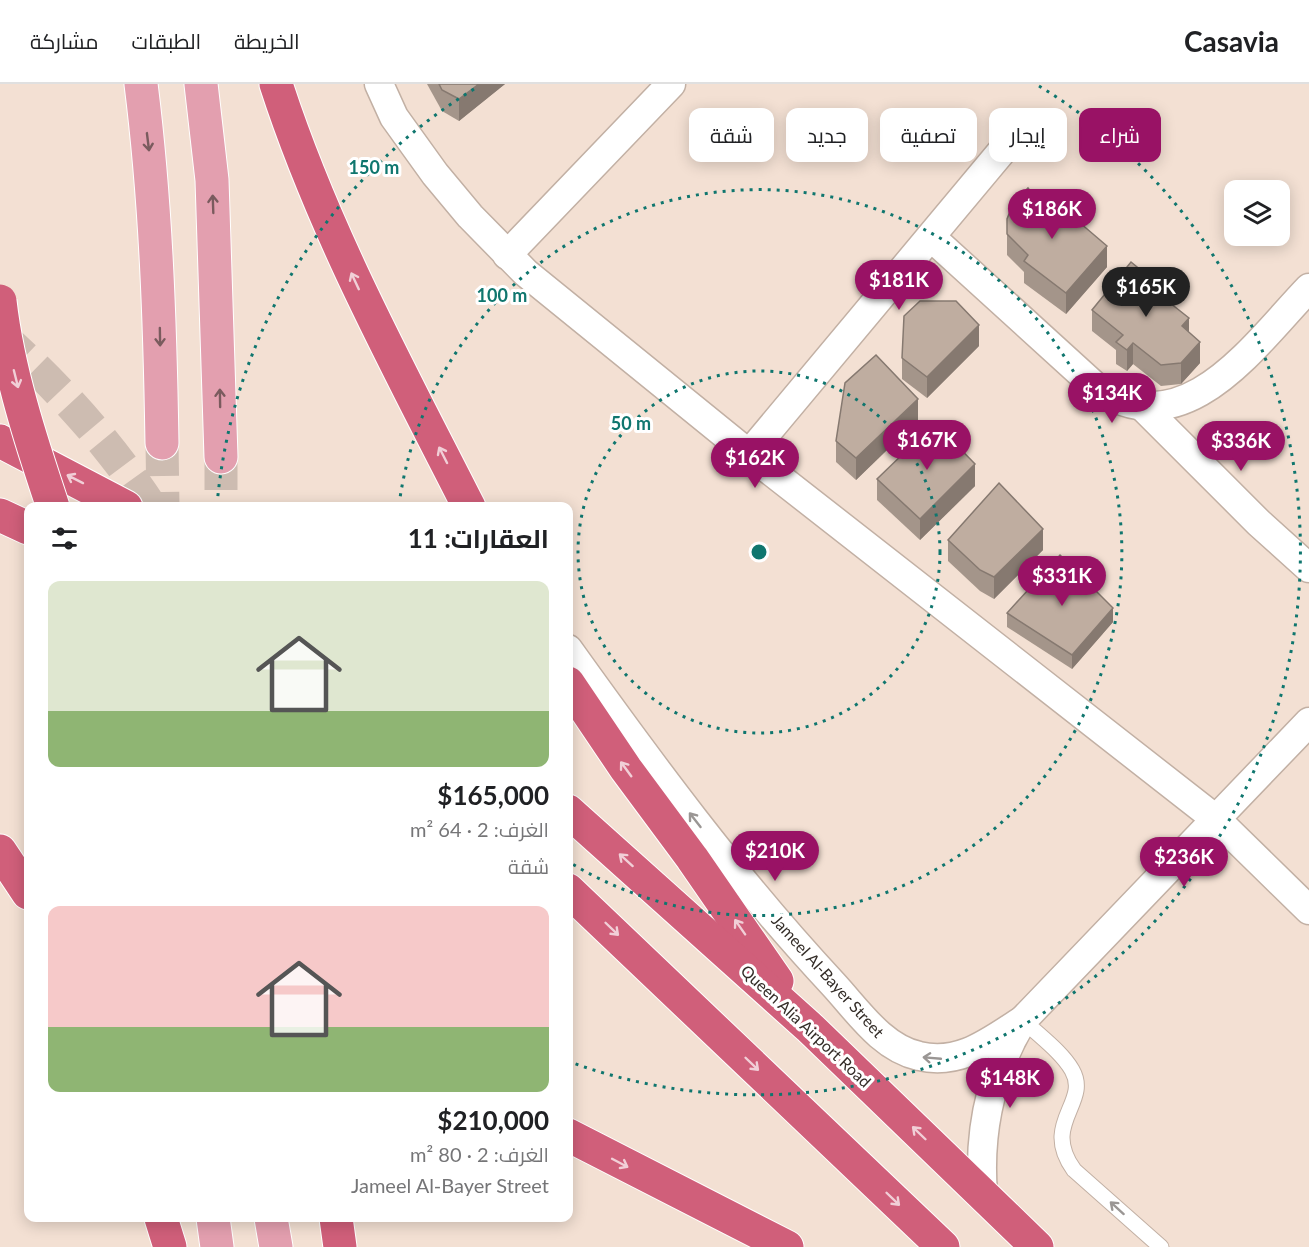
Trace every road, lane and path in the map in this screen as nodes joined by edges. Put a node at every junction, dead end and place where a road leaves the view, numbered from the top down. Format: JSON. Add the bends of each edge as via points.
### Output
{"nodes":[{"id":1,"x":141,"y":84,"type":"edge"},
{"id":2,"x":201,"y":84,"type":"edge"},
{"id":3,"x":276,"y":84,"type":"edge"},
{"id":4,"x":379,"y":84,"type":"edge"},
{"id":5,"x":670,"y":84,"type":"edge"},
{"id":6,"x":993,"y":162,"type":"edge"},
{"id":7,"x":931,"y":237,"type":"junction"},
{"id":8,"x":507,"y":255,"type":"junction"},
{"id":9,"x":1309,"y":288,"type":"edge"},
{"id":10,"x":0,"y":301,"type":"edge"},
{"id":11,"x":1143,"y":407,"type":"junction"},
{"id":12,"x":0,"y":441,"type":"edge"},
{"id":13,"x":162,"y":443,"type":"tunnel mouth"},
{"id":14,"x":749,"y":454,"type":"junction"},
{"id":15,"x":221,"y":457,"type":"tunnel mouth"},
{"id":16,"x":51,"y":502,"type":"edge"},
{"id":17,"x":116,"y":502,"type":"edge"},
{"id":18,"x":466,"y":502,"type":"edge"},
{"id":19,"x":0,"y":515,"type":"edge"},
{"id":20,"x":24,"y":526,"type":"edge"},
{"id":21,"x":1309,"y":568,"type":"edge"},
{"id":22,"x":573,"y":656,"type":"edge"},
{"id":23,"x":573,"y":690,"type":"edge"},
{"id":24,"x":1309,"y":722,"type":"edge"},
{"id":25,"x":573,"y":815,"type":"edge"},
{"id":26,"x":1217,"y":820,"type":"junction"},
{"id":27,"x":0,"y":851,"type":"edge"},
{"id":28,"x":24,"y":887,"type":"edge"},
{"id":29,"x":573,"y":895,"type":"edge"},
{"id":30,"x":1309,"y":910,"type":"edge"},
{"id":31,"x":1023,"y":1020,"type":"junction"},
{"id":32,"x":809,"y":1027,"type":"junction"},
{"id":33,"x":573,"y":1138,"type":"edge"},
{"id":34,"x":982,"y":1194,"type":"junction"},
{"id":35,"x":162,"y":1222,"type":"edge"},
{"id":36,"x":214,"y":1222,"type":"edge"},
{"id":37,"x":272,"y":1222,"type":"edge"},
{"id":38,"x":337,"y":1222,"type":"edge"},
{"id":39,"x":778,"y":1243,"type":"edge"},
{"id":40,"x":170,"y":1247,"type":"edge"},
{"id":41,"x":218,"y":1247,"type":"edge"},
{"id":42,"x":276,"y":1247,"type":"edge"},
{"id":43,"x":340,"y":1247,"type":"edge"},
{"id":44,"x":943,"y":1247,"type":"edge"},
{"id":45,"x":1037,"y":1247,"type":"edge"},
{"id":46,"x":1161,"y":1247,"type":"edge"}],
"edges":[{"from":1,"to":13,"type":"main road","one_way":true,"via":[[158,276]]},
{"from":15,"to":2,"type":"main road","one_way":true,"via":[[213,180]]},
{"from":18,"to":3,"type":"highway","one_way":true,"via":[[354,280]]},
{"from":4,"to":8,"type":"street","via":[[405,135],[450,193]]},
{"from":5,"to":8,"type":"street"},
{"from":6,"to":7,"type":"street"},
{"from":7,"to":11,"type":"street","via":[[1097,388],[1123,403]]},
{"from":7,"to":14,"type":"street"},
{"from":8,"to":14,"type":"street"},
{"from":9,"to":11,"type":"street","via":[[1213,385],[1186,400]]},
{"from":10,"to":16,"type":"highway","one_way":true,"bridge":true,"via":[[33,445]]},
{"from":11,"to":21,"type":"street"},
{"from":17,"to":12,"type":"highway","one_way":true},
{"from":14,"to":26,"type":"street"},
{"from":19,"to":20,"type":"highway"},
{"from":31,"to":22,"type":"street","name":"Jameel Al-Bayer Street","one_way":true,"via":[[977,1049],[948,1058],[917,1056],[886,1040],[747,886],[646,758]]},
{"from":32,"to":23,"type":"highway","one_way":true},
{"from":24,"to":26,"type":"street","name":"Jameel Al-Bayer Street"},
{"from":32,"to":25,"type":"highway","name":"Queen Alia Airport Road","one_way":true},
{"from":26,"to":30,"type":"street"},
{"from":26,"to":31,"type":"street","name":"Jameel Al-Bayer Street"},
{"from":27,"to":28,"type":"highway"},
{"from":29,"to":44,"type":"highway","one_way":true},
{"from":31,"to":34,"type":"street","name":"Jameel Al-Bayer Street","via":[[1007,1047],[990,1093],[982,1143]]},
{"from":46,"to":31,"type":"lane","one_way":true,"via":[[1067,1160],[1061,1129],[1074,1099],[1075,1079],[1066,1062]]},
{"from":34,"to":32,"type":"highway","name":"Queen Alia Airport Road","one_way":true},
{"from":33,"to":39,"type":"highway","one_way":true},
{"from":34,"to":45,"type":"highway","name":"Queen Alia Airport Road"},
{"from":35,"to":40,"type":"highway"},
{"from":36,"to":41,"type":"main road"},
{"from":37,"to":42,"type":"main road"},
{"from":38,"to":43,"type":"highway"}]}
